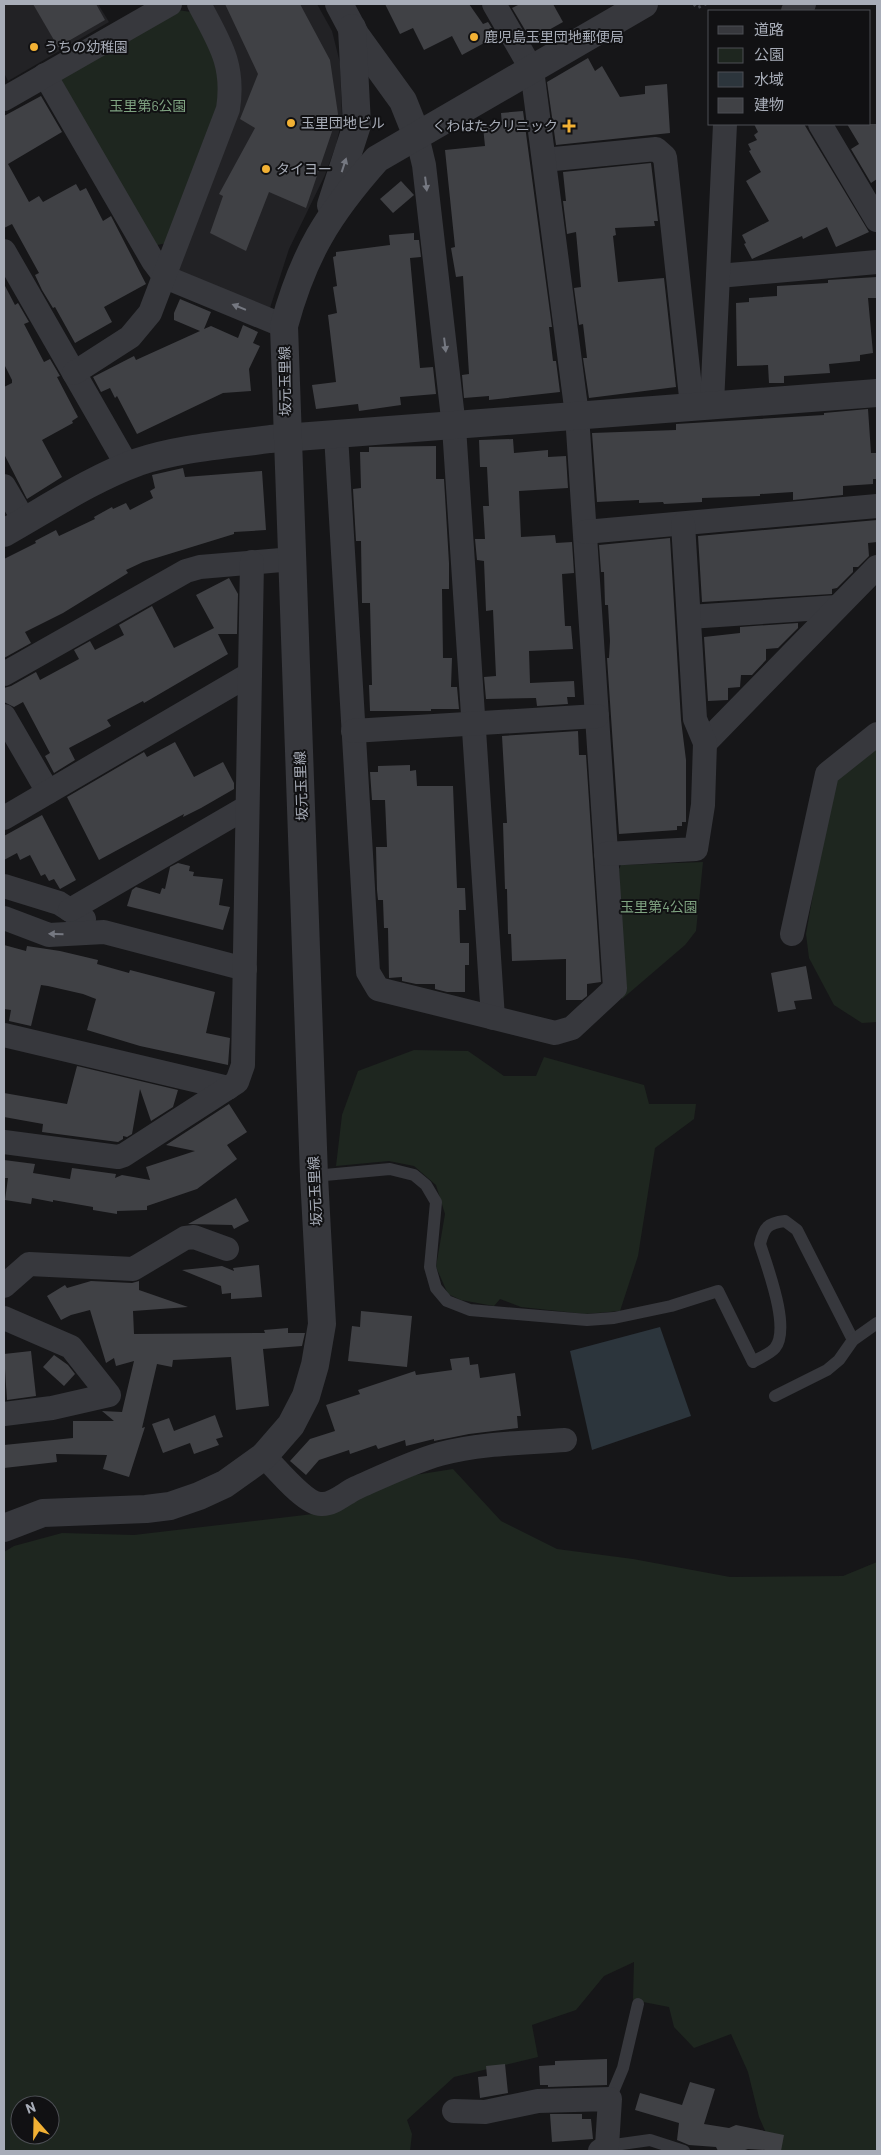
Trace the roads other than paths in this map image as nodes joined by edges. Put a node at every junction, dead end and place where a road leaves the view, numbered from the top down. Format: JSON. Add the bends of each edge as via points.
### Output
{"nodes":[{"id":1,"x":170,"y":4,"type":"edge"},
{"id":2,"x":199,"y":4,"type":"edge"},
{"id":3,"x":339,"y":4,"type":"edge"},
{"id":4,"x":494,"y":4,"type":"edge"},
{"id":5,"x":644,"y":4,"type":"edge"},
{"id":6,"x":352,"y":28,"type":"junction"},
{"id":7,"x":532,"y":70,"type":"junction"},
{"id":8,"x":45,"y":75,"type":"junction"},
{"id":9,"x":4,"y":99,"type":"edge"},
{"id":10,"x":725,"y":125,"type":"edge"},
{"id":11,"x":821,"y":125,"type":"edge"},
{"id":12,"x":417,"y":136,"type":"junction"},
{"id":13,"x":544,"y":160,"type":"junction"},
{"id":14,"x":877,"y":220,"type":"edge"},
{"id":15,"x":323,"y":228,"type":"junction"},
{"id":16,"x":4,"y":251,"type":"edge"},
{"id":17,"x":877,"y":262,"type":"edge"},
{"id":18,"x":718,"y":276,"type":"junction"},
{"id":19,"x":165,"y":277,"type":"junction"},
{"id":20,"x":284,"y":326,"type":"junction"},
{"id":21,"x":74,"y":373,"type":"junction"},
{"id":22,"x":877,"y":392,"type":"edge"},
{"id":23,"x":702,"y":405,"type":"junction"},
{"id":24,"x":577,"y":415,"type":"junction"},
{"id":25,"x":454,"y":426,"type":"junction"},
{"id":26,"x":336,"y":435,"type":"junction"},
{"id":27,"x":287,"y":438,"type":"junction"},
{"id":28,"x":128,"y":467,"type":"junction"},
{"id":29,"x":4,"y":486,"type":"edge"},
{"id":30,"x":877,"y":506,"type":"edge"},
{"id":31,"x":683,"y":524,"type":"junction"},
{"id":32,"x":14,"y":528,"type":"edge"},
{"id":33,"x":585,"y":532,"type":"junction"},
{"id":34,"x":293,"y":559,"type":"junction"},
{"id":35,"x":252,"y":562,"type":"junction"},
{"id":36,"x":877,"y":567,"type":"edge"},
{"id":37,"x":837,"y":608,"type":"junction"},
{"id":38,"x":689,"y":618,"type":"junction"},
{"id":39,"x":4,"y":674,"type":"edge"},
{"id":40,"x":250,"y":674,"type":"junction"},
{"id":41,"x":4,"y":716,"type":"edge"},
{"id":42,"x":597,"y":716,"type":"junction"},
{"id":43,"x":475,"y":724,"type":"junction"},
{"id":44,"x":353,"y":731,"type":"junction"},
{"id":45,"x":877,"y":734,"type":"edge"},
{"id":46,"x":706,"y":743,"type":"junction"},
{"id":47,"x":48,"y":792,"type":"junction"},
{"id":48,"x":248,"y":807,"type":"junction"},
{"id":49,"x":4,"y":818,"type":"edge"},
{"id":50,"x":606,"y":854,"type":"junction"},
{"id":51,"x":4,"y":886,"type":"edge"},
{"id":52,"x":70,"y":910,"type":"junction"},
{"id":53,"x":4,"y":918,"type":"edge"},
{"id":54,"x":104,"y":932,"type":"junction"},
{"id":55,"x":792,"y":934,"type":"dead end"},
{"id":56,"x":244,"y":969,"type":"junction"},
{"id":57,"x":493,"y":1018,"type":"junction"},
{"id":58,"x":4,"y":1035,"type":"edge"},
{"id":59,"x":228,"y":1088,"type":"junction"},
{"id":60,"x":4,"y":1142,"type":"edge"},
{"id":61,"x":314,"y":1176,"type":"junction"},
{"id":62,"x":227,"y":1249,"type":"dead end"},
{"id":63,"x":4,"y":1286,"type":"edge"},
{"id":64,"x":4,"y":1318,"type":"edge"},
{"id":65,"x":877,"y":1323,"type":"edge"},
{"id":66,"x":853,"y":1340,"type":"junction"},
{"id":67,"x":775,"y":1396,"type":"dead end"},
{"id":68,"x":4,"y":1414,"type":"edge"},
{"id":69,"x":565,"y":1440,"type":"dead end"},
{"id":70,"x":264,"y":1456,"type":"junction"},
{"id":71,"x":4,"y":1528,"type":"edge"},
{"id":72,"x":638,"y":2004,"type":"dead end"},
{"id":73,"x":610,"y":2100,"type":"junction"},
{"id":74,"x":454,"y":2111,"type":"dead end"},
{"id":75,"x":604,"y":2149,"type":"edge"},
{"id":76,"x":684,"y":2151,"type":"edge"}],
"edges":[{"from":1,"to":8,"type":"street"},
{"from":2,"to":19,"type":"street","via":[[227,61],[231,94]]},
{"from":3,"to":6,"type":"street"},
{"from":4,"to":7,"type":"street"},
{"from":5,"to":7,"type":"street","name":"坂元玉里線"},
{"from":6,"to":12,"type":"street","via":[[403,101]]},
{"from":15,"to":6,"type":"street","one_way":true,"via":[[357,125]]},
{"from":7,"to":12,"type":"street","name":"坂元玉里線"},
{"from":7,"to":13,"type":"street"},
{"from":8,"to":9,"type":"street"},
{"from":8,"to":19,"type":"street"},
{"from":10,"to":18,"type":"street"},
{"from":11,"to":14,"type":"street"},
{"from":12,"to":15,"type":"street","name":"坂元玉里線","via":[[377,159],[349,190]]},
{"from":12,"to":25,"type":"street","one_way":true,"via":[[424,165]]},
{"from":13,"to":23,"type":"street","via":[[656,149],[665,157]]},
{"from":13,"to":24,"type":"street"},
{"from":15,"to":20,"type":"street","name":"坂元玉里線","via":[[305,261]]},
{"from":16,"to":21,"type":"street"},
{"from":17,"to":18,"type":"street"},
{"from":18,"to":23,"type":"street"},
{"from":20,"to":19,"type":"street","one_way":true},
{"from":19,"to":21,"type":"street","via":[[150,313],[140,327]]},
{"from":20,"to":27,"type":"street","name":"坂元玉里線"},
{"from":21,"to":28,"type":"street"},
{"from":22,"to":23,"type":"street"},
{"from":23,"to":24,"type":"street"},
{"from":24,"to":25,"type":"street"},
{"from":24,"to":33,"type":"street"},
{"from":25,"to":26,"type":"street"},
{"from":25,"to":43,"type":"street"},
{"from":26,"to":27,"type":"street"},
{"from":26,"to":44,"type":"street"},
{"from":27,"to":28,"type":"street","via":[[178,452]]},
{"from":27,"to":34,"type":"street","name":"坂元玉里線"},
{"from":28,"to":32,"type":"street"},
{"from":29,"to":32,"type":"street"},
{"from":30,"to":31,"type":"street"},
{"from":31,"to":33,"type":"street"},
{"from":31,"to":38,"type":"street"},
{"from":33,"to":42,"type":"street"},
{"from":34,"to":35,"type":"street"},
{"from":34,"to":61,"type":"street","name":"坂元玉里線"},
{"from":35,"to":39,"type":"street","via":[[186,571]]},
{"from":35,"to":40,"type":"street"},
{"from":36,"to":37,"type":"street"},
{"from":37,"to":38,"type":"street"},
{"from":37,"to":46,"type":"street"},
{"from":38,"to":46,"type":"street","via":[[695,719]]},
{"from":40,"to":47,"type":"street"},
{"from":40,"to":48,"type":"street"},
{"from":41,"to":47,"type":"street"},
{"from":42,"to":43,"type":"street"},
{"from":42,"to":50,"type":"street"},
{"from":43,"to":44,"type":"street"},
{"from":43,"to":57,"type":"street"},
{"from":44,"to":57,"type":"street","via":[[368,972],[378,989]]},
{"from":45,"to":55,"type":"street","via":[[827,774]]},
{"from":46,"to":50,"type":"street","via":[[703,805],[696,849]]},
{"from":47,"to":49,"type":"street"},
{"from":48,"to":52,"type":"street"},
{"from":48,"to":56,"type":"street"},
{"from":50,"to":57,"type":"street","via":[[615,988],[572,1028],[555,1034]]},
{"from":51,"to":52,"type":"street","via":[[59,903]]},
{"from":52,"to":54,"type":"street"},
{"from":54,"to":53,"type":"street","one_way":true,"via":[[49,935]]},
{"from":54,"to":56,"type":"street"},
{"from":56,"to":59,"type":"street","via":[[243,1065],[237,1082]]},
{"from":58,"to":59,"type":"street"},
{"from":59,"to":60,"type":"street","via":[[124,1155]]},
{"from":61,"to":66,"type":"lane","via":[[390,1169],[414,1174],[426,1185],[436,1202],[430,1267],[436,1288],[448,1301],[470,1310],[587,1320],[671,1306],[718,1291],[752,1362],[775,1349],[782,1336],[781,1320],[760,1244],[763,1232],[773,1223],[785,1221],[797,1230]]},
{"from":61,"to":70,"type":"street","name":"坂元玉里線","via":[[322,1324],[315,1365],[306,1396],[290,1425]]},
{"from":62,"to":63,"type":"street","via":[[194,1237],[185,1238],[133,1269],[29,1264]]},
{"from":64,"to":68,"type":"street","via":[[72,1347],[109,1395],[52,1408]]},
{"from":65,"to":66,"type":"lane"},
{"from":66,"to":67,"type":"lane","via":[[839,1360],[827,1370]]},
{"from":69,"to":70,"type":"street","via":[[485,1445],[440,1454],[391,1473],[330,1503],[321,1504],[308,1500]]},
{"from":70,"to":71,"type":"street","name":"坂元玉里線","via":[[225,1484],[170,1506],[146,1510],[43,1513]]},
{"from":72,"to":73,"type":"lane","via":[[623,2068]]},
{"from":73,"to":74,"type":"street","via":[[538,2100],[485,2112]]},
{"from":73,"to":75,"type":"street"},
{"from":75,"to":76,"type":"lane","via":[[650,2140]]}]}
